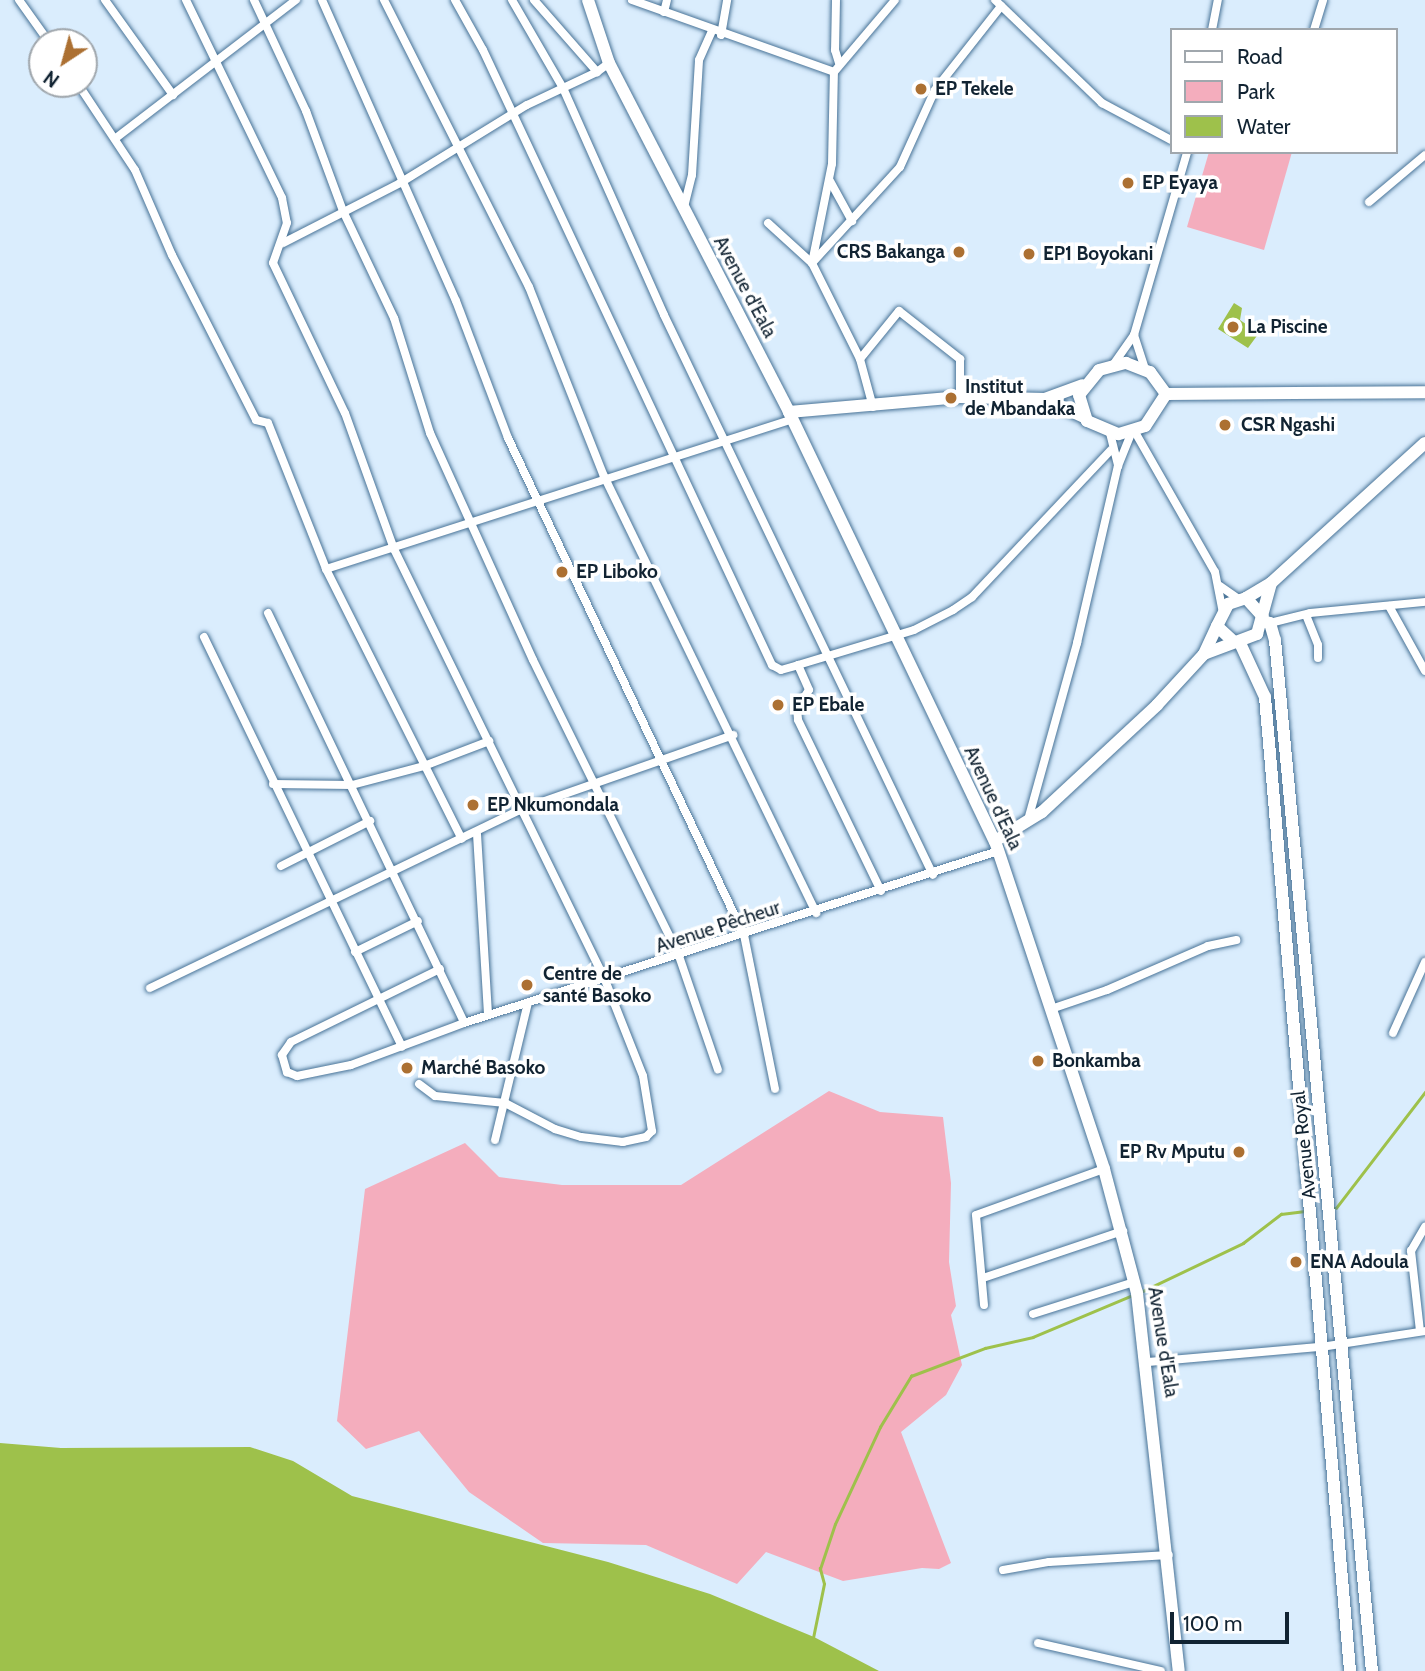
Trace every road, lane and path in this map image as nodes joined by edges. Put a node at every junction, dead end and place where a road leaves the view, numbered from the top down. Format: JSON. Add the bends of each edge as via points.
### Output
{"nodes":[{"id":1,"x":19,"y":0,"type":"edge"},
{"id":2,"x":105,"y":0,"type":"edge"},
{"id":3,"x":186,"y":0,"type":"edge"},
{"id":4,"x":254,"y":0,"type":"edge"},
{"id":5,"x":296,"y":0,"type":"edge"},
{"id":6,"x":322,"y":0,"type":"edge"},
{"id":7,"x":384,"y":0,"type":"edge"},
{"id":8,"x":455,"y":0,"type":"edge"},
{"id":9,"x":512,"y":0,"type":"edge"},
{"id":10,"x":534,"y":0,"type":"edge"},
{"id":11,"x":588,"y":0,"type":"edge"},
{"id":12,"x":632,"y":0,"type":"edge"},
{"id":13,"x":667,"y":0,"type":"edge"},
{"id":14,"x":727,"y":0,"type":"edge"},
{"id":15,"x":836,"y":0,"type":"edge"},
{"id":16,"x":895,"y":0,"type":"edge"},
{"id":17,"x":1218,"y":0,"type":"edge"},
{"id":18,"x":1323,"y":0,"type":"edge"},
{"id":19,"x":998,"y":3,"type":"edge"},
{"id":20,"x":664,"y":12,"type":"junction"},
{"id":21,"x":267,"y":23,"type":"junction"},
{"id":22,"x":39,"y":28,"type":"edge"},
{"id":23,"x":1212,"y":28,"type":"edge"},
{"id":24,"x":1315,"y":28,"type":"edge"},
{"id":25,"x":717,"y":33,"type":"junction"},
{"id":26,"x":219,"y":60,"type":"junction"},
{"id":27,"x":609,"y":63,"type":"junction"},
{"id":28,"x":839,"y":63,"type":"junction"},
{"id":29,"x":597,"y":72,"type":"junction"},
{"id":30,"x":834,"y":72,"type":"junction"},
{"id":31,"x":563,"y":88,"type":"junction"},
{"id":32,"x":173,"y":95,"type":"junction"},
{"id":33,"x":88,"y":98,"type":"edge"},
{"id":34,"x":513,"y":115,"type":"junction"},
{"id":35,"x":116,"y":138,"type":"junction"},
{"id":36,"x":1170,"y":139,"type":"edge"},
{"id":37,"x":459,"y":148,"type":"junction"},
{"id":38,"x":1186,"y":154,"type":"edge"},
{"id":39,"x":1425,"y":155,"type":"edge"},
{"id":40,"x":830,"y":181,"type":"junction"},
{"id":41,"x":400,"y":183,"type":"junction"},
{"id":42,"x":1369,"y":202,"type":"dead end"},
{"id":43,"x":684,"y":210,"type":"junction"},
{"id":44,"x":343,"y":211,"type":"junction"},
{"id":45,"x":852,"y":221,"type":"junction"},
{"id":46,"x":768,"y":223,"type":"dead end"},
{"id":47,"x":283,"y":243,"type":"junction"},
{"id":48,"x":812,"y":263,"type":"junction"},
{"id":49,"x":1135,"y":335,"type":"junction"},
{"id":50,"x":860,"y":359,"type":"junction"},
{"id":51,"x":1113,"y":365,"type":"junction"},
{"id":52,"x":1145,"y":369,"type":"junction"},
{"id":53,"x":1083,"y":384,"type":"junction"},
{"id":54,"x":1425,"y":392,"type":"edge"},
{"id":55,"x":1166,"y":394,"type":"junction"},
{"id":56,"x":960,"y":397,"type":"junction"},
{"id":57,"x":1045,"y":399,"type":"junction"},
{"id":58,"x":873,"y":407,"type":"junction"},
{"id":59,"x":790,"y":415,"type":"junction"},
{"id":60,"x":1084,"y":417,"type":"junction"},
{"id":61,"x":1110,"y":433,"type":"junction"},
{"id":62,"x":1133,"y":433,"type":"junction"},
{"id":63,"x":727,"y":441,"type":"junction"},
{"id":64,"x":1424,"y":446,"type":"edge"},
{"id":65,"x":1111,"y":450,"type":"junction"},
{"id":66,"x":676,"y":458,"type":"junction"},
{"id":67,"x":1118,"y":466,"type":"junction"},
{"id":68,"x":604,"y":476,"type":"junction"},
{"id":69,"x":537,"y":498,"type":"junction"},
{"id":70,"x":469,"y":521,"type":"junction"},
{"id":71,"x":394,"y":549,"type":"junction"},
{"id":72,"x":326,"y":569,"type":"junction"},
{"id":73,"x":1271,"y":583,"type":"junction"},
{"id":74,"x":1220,"y":586,"type":"junction"},
{"id":75,"x":1242,"y":598,"type":"junction"},
{"id":76,"x":1425,"y":603,"type":"edge"},
{"id":77,"x":1389,"y":606,"type":"junction"},
{"id":78,"x":1223,"y":609,"type":"junction"},
{"id":79,"x":268,"y":612,"type":"dead end"},
{"id":80,"x":1306,"y":615,"type":"junction"},
{"id":81,"x":1265,"y":620,"type":"junction"},
{"id":82,"x":1217,"y":626,"type":"junction"},
{"id":83,"x":893,"y":633,"type":"junction"},
{"id":84,"x":204,"y":637,"type":"dead end"},
{"id":85,"x":1237,"y":643,"type":"junction"},
{"id":86,"x":1204,"y":654,"type":"junction"},
{"id":87,"x":830,"y":655,"type":"junction"},
{"id":88,"x":1318,"y":658,"type":"dead end"},
{"id":89,"x":798,"y":665,"type":"junction"},
{"id":90,"x":1425,"y":671,"type":"edge"},
{"id":91,"x":733,"y":735,"type":"junction"},
{"id":92,"x":489,"y":741,"type":"junction"},
{"id":93,"x":662,"y":760,"type":"junction"},
{"id":94,"x":424,"y":766,"type":"junction"},
{"id":95,"x":273,"y":784,"type":"junction"},
{"id":96,"x":352,"y":785,"type":"junction"},
{"id":97,"x":598,"y":785,"type":"junction"},
{"id":98,"x":522,"y":809,"type":"junction"},
{"id":99,"x":1028,"y":820,"type":"junction"},
{"id":100,"x":370,"y":821,"type":"junction"},
{"id":101,"x":477,"y":834,"type":"junction"},
{"id":102,"x":462,"y":839,"type":"junction"},
{"id":103,"x":996,"y":846,"type":"junction"},
{"id":104,"x":306,"y":853,"type":"junction"},
{"id":105,"x":281,"y":866,"type":"dead end"},
{"id":106,"x":394,"y":872,"type":"junction"},
{"id":107,"x":933,"y":875,"type":"junction"},
{"id":108,"x":881,"y":891,"type":"junction"},
{"id":109,"x":330,"y":902,"type":"junction"},
{"id":110,"x":816,"y":913,"type":"junction"},
{"id":111,"x":418,"y":922,"type":"junction"},
{"id":112,"x":744,"y":935,"type":"junction"},
{"id":113,"x":1236,"y":940,"type":"dead end"},
{"id":114,"x":355,"y":952,"type":"junction"},
{"id":115,"x":679,"y":956,"type":"junction"},
{"id":116,"x":1425,"y":962,"type":"edge"},
{"id":117,"x":440,"y":968,"type":"junction"},
{"id":118,"x":605,"y":980,"type":"junction"},
{"id":119,"x":150,"y":988,"type":"dead end"},
{"id":120,"x":378,"y":1001,"type":"junction"},
{"id":121,"x":528,"y":1003,"type":"junction"},
{"id":122,"x":1051,"y":1009,"type":"junction"},
{"id":123,"x":488,"y":1015,"type":"junction"},
{"id":124,"x":464,"y":1023,"type":"junction"},
{"id":125,"x":1392,"y":1033,"type":"dead end"},
{"id":126,"x":402,"y":1047,"type":"junction"},
{"id":127,"x":718,"y":1070,"type":"dead end"},
{"id":128,"x":419,"y":1084,"type":"dead end"},
{"id":129,"x":775,"y":1090,"type":"dead end"},
{"id":130,"x":505,"y":1103,"type":"junction"},
{"id":131,"x":495,"y":1140,"type":"dead end"},
{"id":132,"x":1104,"y":1169,"type":"junction"},
{"id":133,"x":1425,"y":1227,"type":"edge"},
{"id":134,"x":1123,"y":1231,"type":"junction"},
{"id":135,"x":983,"y":1278,"type":"junction"},
{"id":136,"x":1135,"y":1285,"type":"junction"},
{"id":137,"x":984,"y":1305,"type":"dead end"},
{"id":138,"x":1033,"y":1314,"type":"dead end"},
{"id":139,"x":1423,"y":1331,"type":"edge"},
{"id":140,"x":1342,"y":1344,"type":"junction"},
{"id":141,"x":1321,"y":1347,"type":"junction"},
{"id":142,"x":1148,"y":1362,"type":"junction"},
{"id":143,"x":1169,"y":1555,"type":"junction"},
{"id":144,"x":1003,"y":1570,"type":"dead end"},
{"id":145,"x":1038,"y":1643,"type":"dead end"},
{"id":146,"x":1161,"y":1671,"type":"edge"},
{"id":147,"x":1179,"y":1671,"type":"edge"},
{"id":148,"x":1350,"y":1671,"type":"edge"},
{"id":149,"x":1372,"y":1671,"type":"edge"}],
"edges":[{"from":1,"to":22,"type":"street"},
{"from":2,"to":32,"type":"street"},
{"from":3,"to":26,"type":"street"},
{"from":4,"to":21,"type":"street"},
{"from":5,"to":21,"type":"street"},
{"from":6,"to":41,"type":"street"},
{"from":7,"to":37,"type":"street"},
{"from":8,"to":34,"type":"street"},
{"from":9,"to":31,"type":"street"},
{"from":10,"to":29,"type":"street"},
{"from":11,"to":27,"type":"street","name":"Avenue d'Eala"},
{"from":12,"to":20,"type":"street"},
{"from":13,"to":20,"type":"street"},
{"from":14,"to":25,"type":"street"},
{"from":15,"to":28,"type":"street"},
{"from":16,"to":28,"type":"street"},
{"from":17,"to":23,"type":"street"},
{"from":18,"to":24,"type":"street"},
{"from":19,"to":36,"type":"street","via":[[1102,103]]},
{"from":19,"to":45,"type":"street","via":[[935,90],[900,167]]},
{"from":20,"to":25,"type":"street"},
{"from":21,"to":26,"type":"street"},
{"from":21,"to":44,"type":"street"},
{"from":25,"to":30,"type":"street","via":[[778,49]]},
{"from":25,"to":43,"type":"street","via":[[699,60],[692,175]]},
{"from":26,"to":32,"type":"street"},
{"from":26,"to":47,"type":"street","via":[[282,198],[287,223]]},
{"from":27,"to":29,"type":"street"},
{"from":27,"to":43,"type":"street","name":"Avenue d'Eala"},
{"from":28,"to":30,"type":"street"},
{"from":29,"to":31,"type":"street"},
{"from":30,"to":40,"type":"street"},
{"from":31,"to":34,"type":"street"},
{"from":31,"to":63,"type":"street","via":[[664,316]]},
{"from":32,"to":35,"type":"street"},
{"from":33,"to":35,"type":"street"},
{"from":34,"to":37,"type":"street"},
{"from":34,"to":66,"type":"street"},
{"from":35,"to":72,"type":"street","via":[[256,420],[268,424]]},
{"from":37,"to":41,"type":"street"},
{"from":37,"to":68,"type":"street","via":[[529,287]]},
{"from":38,"to":49,"type":"street"},
{"from":39,"to":42,"type":"street"},
{"from":40,"to":45,"type":"street"},
{"from":40,"to":48,"type":"street"},
{"from":41,"to":44,"type":"street"},
{"from":41,"to":69,"type":"street","via":[[456,301],[508,438]]},
{"from":43,"to":59,"type":"street","name":"Avenue d'Eala"},
{"from":44,"to":47,"type":"street"},
{"from":44,"to":70,"type":"street","via":[[394,318],[412,385]]},
{"from":45,"to":48,"type":"street"},
{"from":46,"to":48,"type":"street"},
{"from":47,"to":71,"type":"street","via":[[273,263],[345,413]]},
{"from":48,"to":50,"type":"street"},
{"from":49,"to":51,"type":"street"},
{"from":49,"to":52,"type":"street"},
{"from":50,"to":56,"type":"street","via":[[899,311],[960,359]]},
{"from":50,"to":58,"type":"street"},
{"from":51,"to":52,"type":"street"},
{"from":51,"to":53,"type":"street"},
{"from":52,"to":55,"type":"street","via":[[1162,383]]},
{"from":53,"to":57,"type":"street"},
{"from":53,"to":60,"type":"street","via":[[1078,401]]},
{"from":54,"to":55,"type":"street"},
{"from":55,"to":62,"type":"street","via":[[1156,415]]},
{"from":56,"to":57,"type":"street"},
{"from":56,"to":58,"type":"street"},
{"from":57,"to":60,"type":"street"},
{"from":58,"to":59,"type":"street"},
{"from":59,"to":63,"type":"street"},
{"from":59,"to":83,"type":"street","name":"Avenue d'Eala"},
{"from":60,"to":61,"type":"street"},
{"from":61,"to":62,"type":"street"},
{"from":61,"to":65,"type":"street"},
{"from":62,"to":67,"type":"street"},
{"from":62,"to":74,"type":"street"},
{"from":63,"to":66,"type":"street"},
{"from":63,"to":87,"type":"street"},
{"from":64,"to":73,"type":"street"},
{"from":65,"to":67,"type":"street"},
{"from":65,"to":83,"type":"street","via":[[972,597],[914,630]]},
{"from":66,"to":68,"type":"street"},
{"from":66,"to":89,"type":"street","via":[[772,665],[781,670]]},
{"from":67,"to":99,"type":"street","via":[[1077,643]]},
{"from":68,"to":69,"type":"street"},
{"from":68,"to":91,"type":"street"},
{"from":69,"to":70,"type":"street"},
{"from":69,"to":93,"type":"street"},
{"from":70,"to":71,"type":"street"},
{"from":70,"to":97,"type":"street"},
{"from":71,"to":72,"type":"street"},
{"from":71,"to":92,"type":"street"},
{"from":72,"to":94,"type":"street"},
{"from":73,"to":75,"type":"street"},
{"from":73,"to":81,"type":"street"},
{"from":74,"to":75,"type":"street"},
{"from":74,"to":78,"type":"street"},
{"from":75,"to":78,"type":"street"},
{"from":75,"to":81,"type":"street"},
{"from":76,"to":77,"type":"street"},
{"from":77,"to":80,"type":"street"},
{"from":77,"to":90,"type":"street"},
{"from":78,"to":82,"type":"street"},
{"from":79,"to":96,"type":"street"},
{"from":80,"to":81,"type":"street"},
{"from":80,"to":88,"type":"street"},
{"from":81,"to":85,"type":"street","via":[[1257,634]]},
{"from":81,"to":140,"type":"street","name":"Avenue Royal","via":[[1275,640]]},
{"from":82,"to":85,"type":"street"},
{"from":82,"to":86,"type":"street"},
{"from":83,"to":87,"type":"street"},
{"from":83,"to":103,"type":"street","name":"Avenue d'Eala"},
{"from":84,"to":95,"type":"street"},
{"from":85,"to":86,"type":"street"},
{"from":85,"to":141,"type":"street","name":"Avenue Royal","via":[[1265,697]]},
{"from":86,"to":99,"type":"street","via":[[1147,714]]},
{"from":87,"to":89,"type":"street"},
{"from":87,"to":107,"type":"street"},
{"from":89,"to":108,"type":"street","via":[[809,690],[797,708],[798,720]]},
{"from":91,"to":93,"type":"street"},
{"from":91,"to":110,"type":"street"},
{"from":92,"to":94,"type":"street"},
{"from":92,"to":98,"type":"street"},
{"from":93,"to":97,"type":"street"},
{"from":93,"to":112,"type":"street"},
{"from":94,"to":96,"type":"street"},
{"from":94,"to":102,"type":"street"},
{"from":95,"to":96,"type":"street"},
{"from":95,"to":104,"type":"street"},
{"from":96,"to":100,"type":"street"},
{"from":97,"to":98,"type":"street"},
{"from":97,"to":115,"type":"street"},
{"from":98,"to":101,"type":"street"},
{"from":98,"to":118,"type":"street"},
{"from":99,"to":103,"type":"street"},
{"from":100,"to":104,"type":"street"},
{"from":100,"to":106,"type":"street"},
{"from":101,"to":102,"type":"street"},
{"from":101,"to":123,"type":"street"},
{"from":102,"to":106,"type":"street"},
{"from":103,"to":107,"type":"street","name":"Avenue Pêcheur"},
{"from":103,"to":122,"type":"street","name":"Avenue d'Eala"},
{"from":104,"to":105,"type":"street"},
{"from":104,"to":109,"type":"street"},
{"from":106,"to":109,"type":"street"},
{"from":106,"to":111,"type":"street"},
{"from":107,"to":108,"type":"street","name":"Avenue Pêcheur"},
{"from":108,"to":110,"type":"street","name":"Avenue Pêcheur"},
{"from":109,"to":114,"type":"street"},
{"from":109,"to":119,"type":"street"},
{"from":110,"to":112,"type":"street","name":"Avenue Pêcheur"},
{"from":111,"to":114,"type":"street"},
{"from":111,"to":117,"type":"street"},
{"from":112,"to":115,"type":"street","name":"Avenue Pêcheur"},
{"from":112,"to":129,"type":"street"},
{"from":113,"to":122,"type":"street","via":[[1208,946]]},
{"from":114,"to":120,"type":"street"},
{"from":115,"to":118,"type":"street","name":"Avenue Pêcheur"},
{"from":115,"to":127,"type":"street"},
{"from":116,"to":125,"type":"street"},
{"from":117,"to":120,"type":"street"},
{"from":117,"to":124,"type":"street"},
{"from":118,"to":121,"type":"street","name":"Avenue Pêcheur"},
{"from":118,"to":130,"type":"street","via":[[636,1055],[652,1131],[646,1138],[623,1142],[581,1136]]},
{"from":120,"to":126,"type":"street"},
{"from":120,"to":126,"type":"street","name":"Avenue Pêcheur","via":[[291,1042],[282,1055],[287,1072],[297,1076],[338,1069]]},
{"from":121,"to":123,"type":"street","name":"Avenue Pêcheur"},
{"from":121,"to":130,"type":"street"},
{"from":122,"to":132,"type":"street","name":"Avenue d'Eala"},
{"from":123,"to":124,"type":"street","name":"Avenue Pêcheur"},
{"from":124,"to":126,"type":"street","name":"Avenue Pêcheur"},
{"from":128,"to":130,"type":"street","via":[[435,1096]]},
{"from":130,"to":131,"type":"street"},
{"from":132,"to":134,"type":"street","name":"Avenue d'Eala"},
{"from":132,"to":135,"type":"street","via":[[975,1215]]},
{"from":133,"to":139,"type":"street","via":[[1411,1251]]},
{"from":134,"to":135,"type":"street"},
{"from":134,"to":136,"type":"street","name":"Avenue d'Eala"},
{"from":135,"to":137,"type":"street"},
{"from":136,"to":138,"type":"street"},
{"from":136,"to":142,"type":"street","name":"Avenue d'Eala"},
{"from":139,"to":140,"type":"street"},
{"from":140,"to":141,"type":"street"},
{"from":140,"to":149,"type":"street","name":"Avenue Royal"},
{"from":141,"to":142,"type":"street"},
{"from":141,"to":148,"type":"street","name":"Avenue Royal"},
{"from":142,"to":143,"type":"street","name":"Avenue d'Eala"},
{"from":143,"to":144,"type":"street","via":[[1049,1562]]},
{"from":143,"to":147,"type":"street","name":"Avenue d'Eala"},
{"from":145,"to":146,"type":"street"}]}
